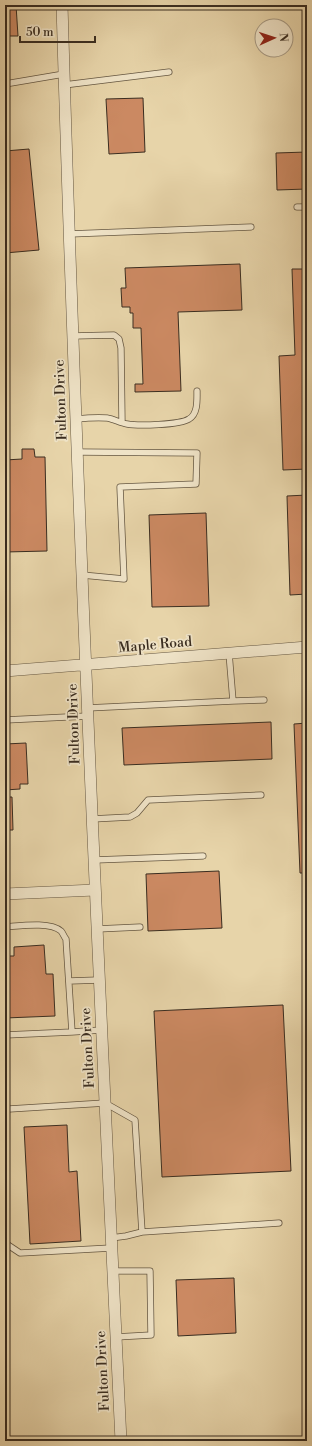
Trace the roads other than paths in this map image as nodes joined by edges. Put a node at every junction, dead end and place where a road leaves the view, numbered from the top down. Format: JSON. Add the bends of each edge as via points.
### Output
{"nodes":[{"id":1,"x":62,"y":5,"type":"edge"},
{"id":2,"x":169,"y":72,"type":"dead end"},
{"id":3,"x":64,"y":79,"type":"junction"},
{"id":4,"x":5,"y":84,"type":"edge"},
{"id":5,"x":307,"y":206,"type":"edge"},
{"id":6,"x":297,"y":207,"type":"dead end"},
{"id":7,"x":250,"y":227,"type":"dead end"},
{"id":8,"x":69,"y":234,"type":"junction"},
{"id":9,"x":72,"y":336,"type":"junction"},
{"id":10,"x":197,"y":391,"type":"dead end"},
{"id":11,"x":75,"y":419,"type":"junction"},
{"id":12,"x":122,"y":422,"type":"junction"},
{"id":13,"x":77,"y":452,"type":"junction"},
{"id":14,"x":82,"y":575,"type":"junction"},
{"id":15,"x":307,"y":647,"type":"edge"},
{"id":16,"x":229,"y":653,"type":"junction"},
{"id":17,"x":85,"y":665,"type":"junction"},
{"id":18,"x":5,"y":671,"type":"edge"},
{"id":19,"x":264,"y":700,"type":"dead end"},
{"id":20,"x":232,"y":701,"type":"junction"},
{"id":21,"x":87,"y":712,"type":"junction"},
{"id":22,"x":5,"y":720,"type":"edge"},
{"id":23,"x":261,"y":795,"type":"dead end"},
{"id":24,"x":92,"y":819,"type":"junction"},
{"id":25,"x":203,"y":856,"type":"dead end"},
{"id":26,"x":93,"y":860,"type":"junction"},
{"id":27,"x":94,"y":890,"type":"junction"},
{"id":28,"x":5,"y":894,"type":"edge"},
{"id":29,"x":5,"y":927,"type":"edge"},
{"id":30,"x":140,"y":927,"type":"dead end"},
{"id":31,"x":96,"y":929,"type":"junction"},
{"id":32,"x":69,"y":980,"type":"junction"},
{"id":33,"x":99,"y":980,"type":"junction"},
{"id":34,"x":101,"y":1030,"type":"junction"},
{"id":35,"x":72,"y":1032,"type":"junction"},
{"id":36,"x":5,"y":1035,"type":"edge"},
{"id":37,"x":105,"y":1103,"type":"junction"},
{"id":38,"x":5,"y":1110,"type":"edge"},
{"id":39,"x":278,"y":1223,"type":"dead end"},
{"id":40,"x":142,"y":1232,"type":"junction"},
{"id":41,"x":5,"y":1243,"type":"edge"},
{"id":42,"x":111,"y":1243,"type":"junction"},
{"id":43,"x":112,"y":1271,"type":"junction"},
{"id":44,"x":116,"y":1337,"type":"junction"},
{"id":45,"x":120,"y":1441,"type":"edge"}],
"edges":[{"from":1,"to":3,"type":"street","name":"Fulton Drive"},
{"from":2,"to":3,"type":"lane"},
{"from":3,"to":4,"type":"lane"},
{"from":3,"to":8,"type":"street","name":"Fulton Drive"},
{"from":5,"to":6,"type":"lane"},
{"from":7,"to":8,"type":"lane"},
{"from":8,"to":9,"type":"street","name":"Fulton Drive"},
{"from":9,"to":11,"type":"street","name":"Fulton Drive"},
{"from":9,"to":12,"type":"lane","via":[[114,335],[119,339]]},
{"from":10,"to":12,"type":"lane","via":[[194,414],[189,419],[177,423],[145,425],[129,425]]},
{"from":11,"to":12,"type":"lane","via":[[94,417]]},
{"from":11,"to":13,"type":"street","name":"Fulton Drive"},
{"from":13,"to":14,"type":"street","name":"Fulton Drive"},
{"from":13,"to":14,"type":"lane","via":[[197,453],[196,484],[120,487],[124,579]]},
{"from":14,"to":17,"type":"street","name":"Fulton Drive"},
{"from":15,"to":16,"type":"street","name":"Maple Road"},
{"from":16,"to":17,"type":"street","name":"Maple Road"},
{"from":16,"to":20,"type":"lane"},
{"from":17,"to":18,"type":"street","name":"Maple Road"},
{"from":17,"to":21,"type":"street","name":"Fulton Drive"},
{"from":19,"to":20,"type":"lane"},
{"from":20,"to":21,"type":"lane"},
{"from":21,"to":22,"type":"lane"},
{"from":21,"to":24,"type":"street","name":"Fulton Drive"},
{"from":23,"to":24,"type":"lane","via":[[148,800],[130,817]]},
{"from":24,"to":26,"type":"street","name":"Fulton Drive"},
{"from":25,"to":26,"type":"lane"},
{"from":26,"to":27,"type":"street","name":"Fulton Drive"},
{"from":27,"to":28,"type":"street"},
{"from":27,"to":31,"type":"street","name":"Fulton Drive"},
{"from":29,"to":32,"type":"lane","via":[[45,925],[61,931],[66,939]]},
{"from":30,"to":31,"type":"lane"},
{"from":31,"to":33,"type":"street","name":"Fulton Drive"},
{"from":32,"to":33,"type":"lane"},
{"from":32,"to":35,"type":"lane"},
{"from":33,"to":34,"type":"street","name":"Fulton Drive"},
{"from":34,"to":35,"type":"lane"},
{"from":34,"to":37,"type":"street","name":"Fulton Drive"},
{"from":35,"to":36,"type":"lane"},
{"from":37,"to":38,"type":"lane"},
{"from":37,"to":40,"type":"lane","via":[[135,1120]]},
{"from":37,"to":42,"type":"street","name":"Fulton Drive"},
{"from":39,"to":40,"type":"lane"},
{"from":40,"to":42,"type":"lane"},
{"from":41,"to":42,"type":"lane","via":[[20,1253]]},
{"from":42,"to":43,"type":"street","name":"Fulton Drive"},
{"from":43,"to":44,"type":"street","name":"Fulton Drive"},
{"from":43,"to":44,"type":"lane","via":[[150,1271],[151,1335]]},
{"from":44,"to":45,"type":"street","name":"Fulton Drive"}]}
